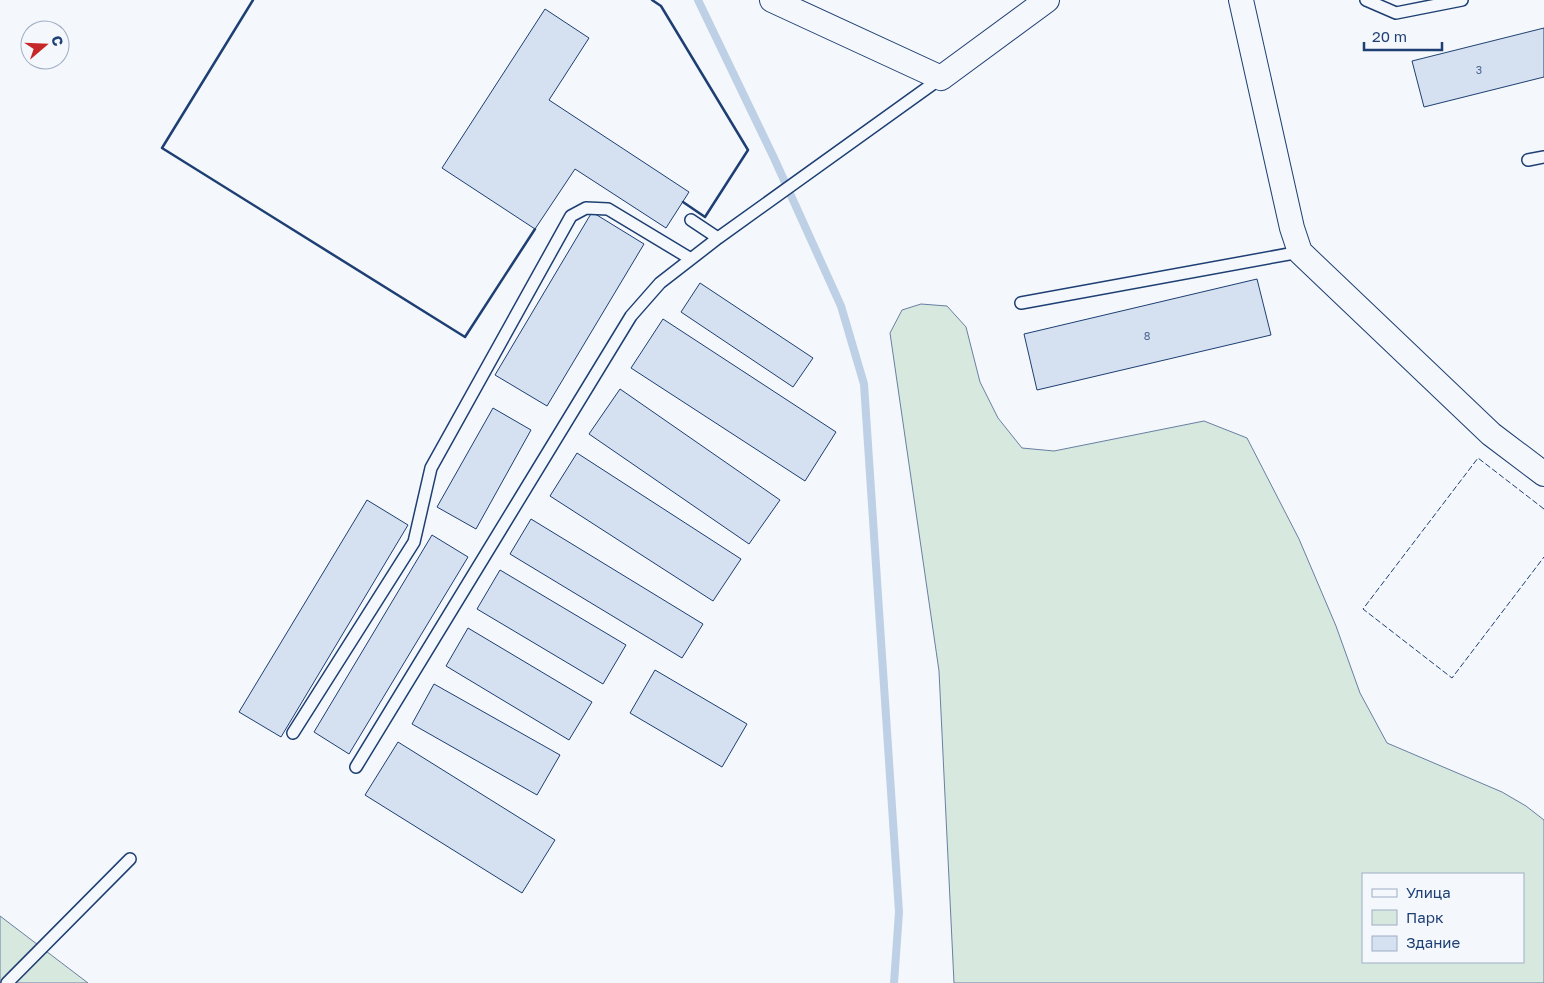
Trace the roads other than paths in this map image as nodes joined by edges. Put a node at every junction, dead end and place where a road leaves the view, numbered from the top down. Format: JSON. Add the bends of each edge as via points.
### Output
{"nodes":[{"id":1,"x":772,"y":0,"type":"edge"},
{"id":2,"x":1047,"y":0,"type":"edge"},
{"id":3,"x":1241,"y":0,"type":"edge"},
{"id":4,"x":1366,"y":0,"type":"edge"},
{"id":5,"x":1462,"y":0,"type":"edge"},
{"id":6,"x":940,"y":78,"type":"junction"},
{"id":7,"x":1544,"y":157,"type":"edge"},
{"id":8,"x":1528,"y":160,"type":"dead end"},
{"id":9,"x":691,"y":220,"type":"dead end"},
{"id":10,"x":718,"y":238,"type":"junction"},
{"id":11,"x":1300,"y":252,"type":"junction"},
{"id":12,"x":691,"y":259,"type":"junction"},
{"id":13,"x":1021,"y":303,"type":"dead end"},
{"id":14,"x":1544,"y":474,"type":"edge"},
{"id":15,"x":293,"y":733,"type":"dead end"},
{"id":16,"x":356,"y":767,"type":"dead end"},
{"id":17,"x":130,"y":859,"type":"dead end"},
{"id":18,"x":6,"y":983,"type":"edge"}],
"edges":[{"from":1,"to":6,"type":"street"},
{"from":2,"to":6,"type":"street"},
{"from":3,"to":11,"type":"street"},
{"from":4,"to":5,"type":"lane","via":[[1396,13]]},
{"from":6,"to":10,"type":"lane"},
{"from":7,"to":8,"type":"lane"},
{"from":9,"to":10,"type":"lane"},
{"from":10,"to":12,"type":"lane"},
{"from":11,"to":13,"type":"lane"},
{"from":11,"to":14,"type":"street","via":[[1491,434]]},
{"from":12,"to":15,"type":"lane","via":[[608,209],[586,208],[571,216],[431,468],[414,542]]},
{"from":12,"to":16,"type":"lane","via":[[660,283],[631,316]]},
{"from":17,"to":18,"type":"lane"}]}
